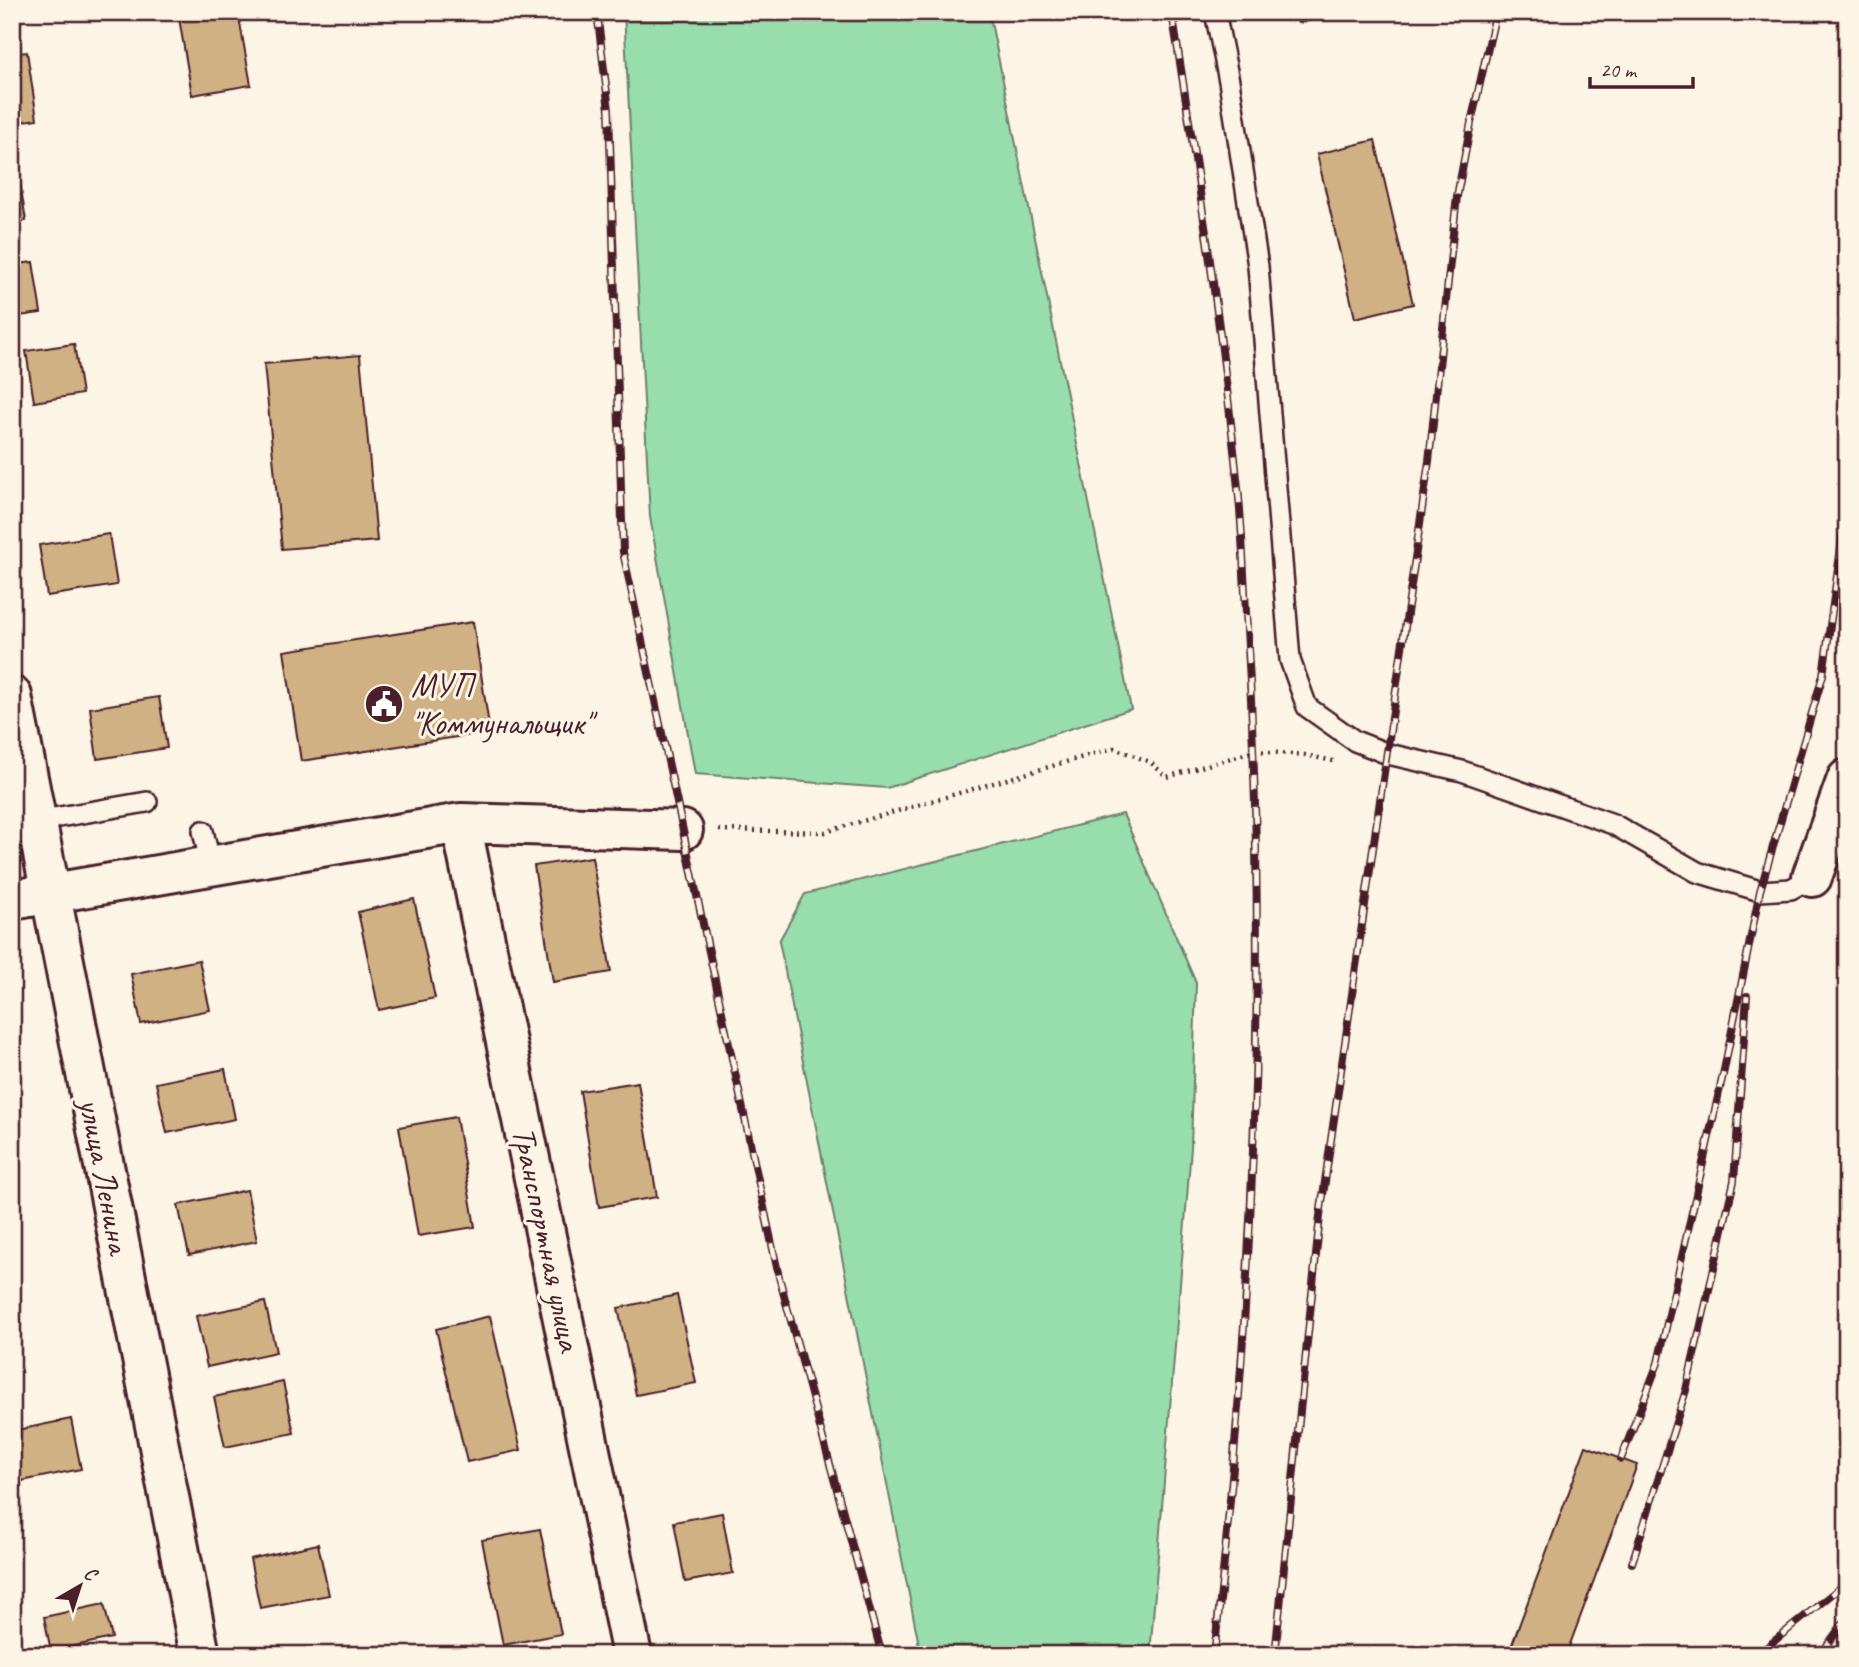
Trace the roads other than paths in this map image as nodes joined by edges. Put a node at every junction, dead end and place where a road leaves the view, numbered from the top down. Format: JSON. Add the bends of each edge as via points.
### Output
{"nodes":[{"id":1,"x":1215,"y":12,"type":"edge"},
{"id":2,"x":12,"y":696,"type":"edge"},
{"id":3,"x":1847,"y":779,"type":"edge"},
{"id":4,"x":147,"y":802,"type":"dead end"},
{"id":5,"x":36,"y":821,"type":"junction"},
{"id":6,"x":461,"y":824,"type":"junction"},
{"id":7,"x":683,"y":830,"type":"road end"},
{"id":8,"x":1812,"y":877,"type":"joint"},
{"id":9,"x":50,"y":894,"type":"junction"},
{"id":10,"x":12,"y":900,"type":"edge"},
{"id":11,"x":200,"y":1655,"type":"edge"},
{"id":12,"x":632,"y":1655,"type":"edge"}],
"edges":[{"from":1,"to":8,"type":"lane","via":[[1258,267],[1290,660],[1307,707],[1355,741],[1388,754],[1462,771],[1613,824],[1697,872],[1760,891],[1791,888]]},
{"from":2,"to":5,"type":"street","name":"улица Ленина"},
{"from":3,"to":8,"type":"street"},
{"from":4,"to":5,"type":"lane"},
{"from":5,"to":9,"type":"street","name":"улица Ленина"},
{"from":6,"to":7,"type":"street"},
{"from":6,"to":9,"type":"street","via":[[207,848]]},
{"from":6,"to":12,"type":"street","name":"Транспортная улица"},
{"from":9,"to":10,"type":"street"},
{"from":9,"to":11,"type":"street","name":"улица Ленина"}]}
